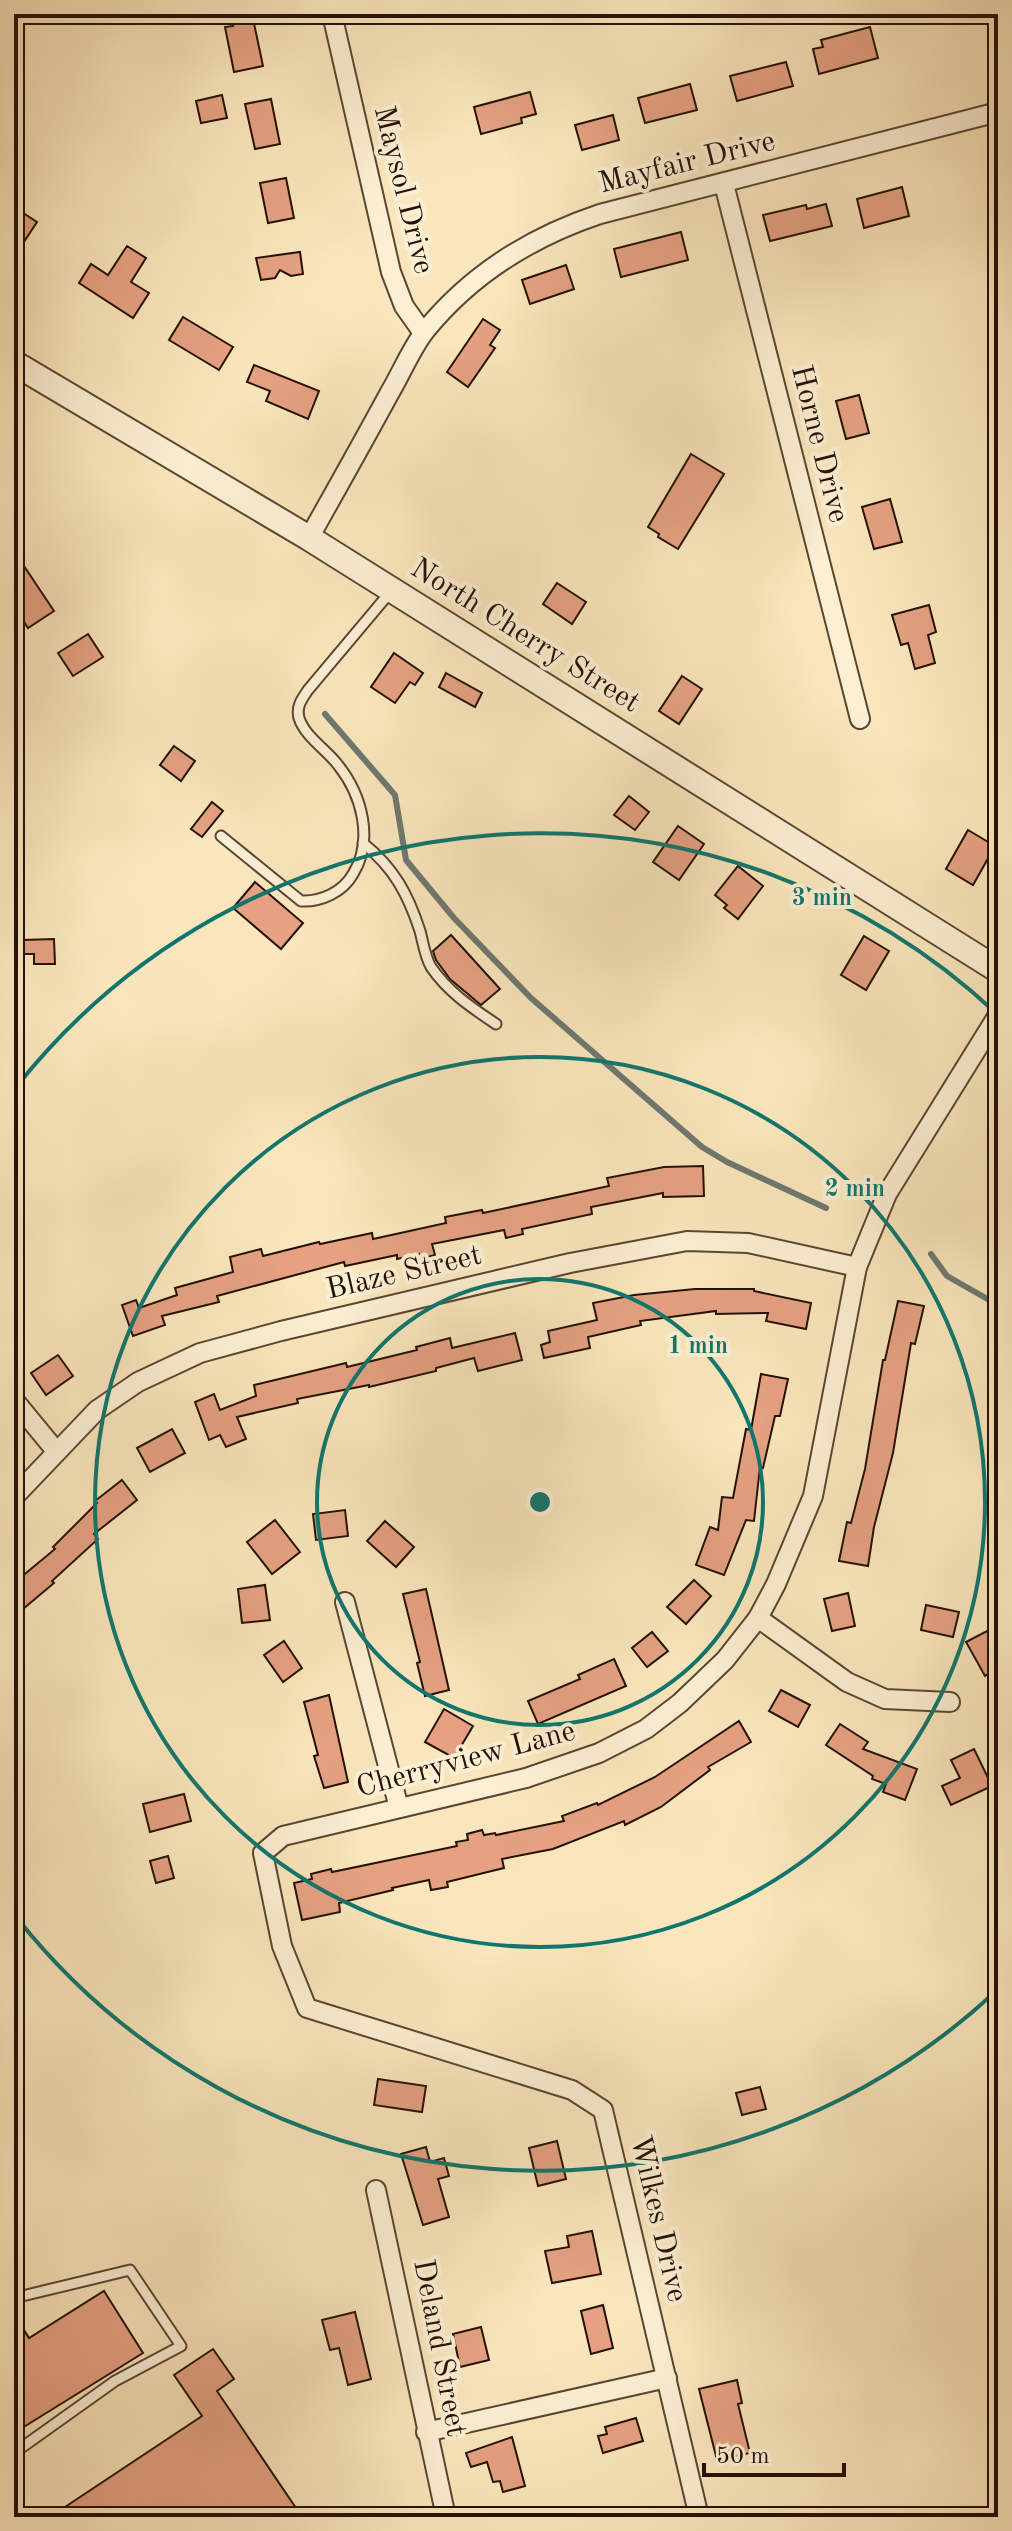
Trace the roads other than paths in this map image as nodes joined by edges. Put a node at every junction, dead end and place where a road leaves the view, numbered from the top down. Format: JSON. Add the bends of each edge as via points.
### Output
{"nodes":[{"id":1,"x":332,"y":14,"type":"edge"},
{"id":2,"x":998,"y":112,"type":"edge"},
{"id":3,"x":724,"y":184,"type":"junction"},
{"id":4,"x":423,"y":333,"type":"junction"},
{"id":5,"x":14,"y":363,"type":"edge"},
{"id":6,"x":309,"y":538,"type":"junction"},
{"id":7,"x":392,"y":590,"type":"junction"},
{"id":8,"x":860,"y":719,"type":"dead end"},
{"id":9,"x":221,"y":836,"type":"dead end"},
{"id":10,"x":363,"y":843,"type":"junction"},
{"id":11,"x":998,"y":970,"type":"edge"},
{"id":12,"x":998,"y":1015,"type":"edge"},
{"id":13,"x":496,"y":1024,"type":"dead end"},
{"id":14,"x":857,"y":1267,"type":"junction"},
{"id":15,"x":14,"y":1400,"type":"edge"},
{"id":16,"x":56,"y":1451,"type":"junction"},
{"id":17,"x":14,"y":1497,"type":"edge"},
{"id":18,"x":345,"y":1602,"type":"dead end"},
{"id":19,"x":758,"y":1618,"type":"junction"},
{"id":20,"x":950,"y":1702,"type":"dead end"},
{"id":21,"x":399,"y":1808,"type":"junction"},
{"id":22,"x":435,"y":2049,"type":"joint"},
{"id":23,"x":376,"y":2190,"type":"dead end"},
{"id":24,"x":14,"y":2298,"type":"edge"},
{"id":25,"x":667,"y":2378,"type":"junction"},
{"id":26,"x":426,"y":2432,"type":"junction"},
{"id":27,"x":14,"y":2453,"type":"edge"},
{"id":28,"x":446,"y":2517,"type":"edge"},
{"id":29,"x":699,"y":2517,"type":"edge"}],
"edges":[{"from":1,"to":4,"type":"street","name":"Maysol Drive","via":[[391,272],[404,306]]},
{"from":2,"to":3,"type":"street","name":"Mayfair Drive"},
{"from":3,"to":4,"type":"street","name":"Mayfair Drive","via":[[560,227],[493,265]]},
{"from":3,"to":8,"type":"street","name":"Horne Drive"},
{"from":4,"to":6,"type":"street"},
{"from":5,"to":6,"type":"street","name":"North Cherry Street"},
{"from":6,"to":7,"type":"street","name":"North Cherry Street"},
{"from":7,"to":10,"type":"lane","via":[[298,706],[305,729],[352,785],[360,805]]},
{"from":7,"to":11,"type":"street","name":"North Cherry Street"},
{"from":9,"to":10,"type":"lane","via":[[301,901],[339,890],[351,879]]},
{"from":10,"to":13,"type":"lane","via":[[401,884],[430,965],[461,1002]]},
{"from":12,"to":14,"type":"street","name":"Cherryview Lane","via":[[887,1194]]},
{"from":14,"to":16,"type":"street","name":"Blaze Street","via":[[748,1243],[687,1241],[570,1263],[200,1353],[107,1403]]},
{"from":14,"to":19,"type":"street","name":"Cherryview Lane","via":[[813,1496]]},
{"from":15,"to":16,"type":"street"},
{"from":16,"to":17,"type":"street","name":"Blaze Street"},
{"from":18,"to":21,"type":"street"},
{"from":19,"to":20,"type":"street","via":[[847,1682],[885,1699]]},
{"from":19,"to":21,"type":"street","name":"Cherryview Lane","via":[[725,1660],[646,1729],[599,1753],[526,1778]]},
{"from":21,"to":22,"type":"street","name":"Cherryview Lane","via":[[283,1836],[263,1853],[282,1946],[307,2008]]},
{"from":22,"to":25,"type":"street","name":"Wilkes Drive","via":[[572,2090],[603,2110]]},
{"from":23,"to":26,"type":"street","name":"Deland Street"},
{"from":24,"to":27,"type":"lane","via":[[130,2270],[181,2346],[115,2381]]},
{"from":25,"to":26,"type":"street"},
{"from":25,"to":29,"type":"street","name":"Wilkes Drive"},
{"from":26,"to":28,"type":"street","name":"Deland Street"}]}
